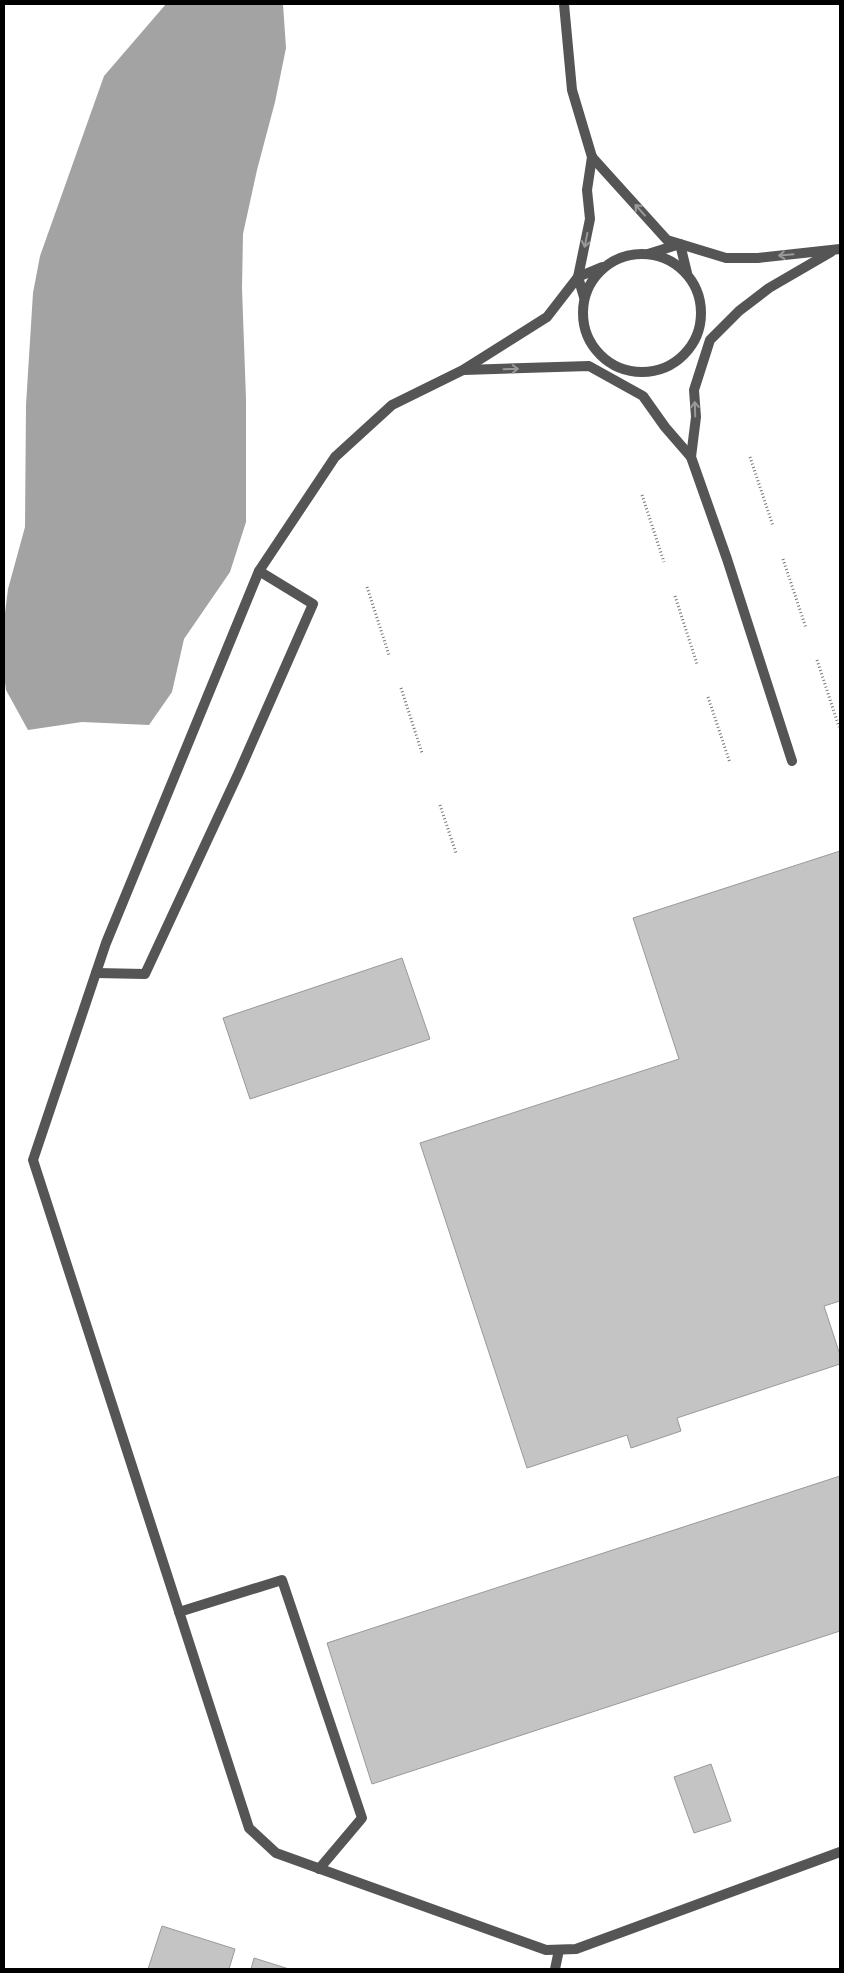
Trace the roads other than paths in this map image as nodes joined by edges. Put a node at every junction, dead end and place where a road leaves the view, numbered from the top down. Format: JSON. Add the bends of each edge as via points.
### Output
{"nodes":[{"id":1,"x":564,"y":4,"type":"edge"},
{"id":2,"x":592,"y":157,"type":"junction"},
{"id":3,"x":680,"y":244,"type":"junction"},
{"id":4,"x":837,"y":250,"type":"edge"},
{"id":5,"x":647,"y":254,"type":"junction"},
{"id":6,"x":606,"y":266,"type":"junction"},
{"id":7,"x":578,"y":277,"type":"junction"},
{"id":8,"x":688,"y":277,"type":"junction"},
{"id":9,"x":584,"y":297,"type":"junction"},
{"id":10,"x":701,"y":321,"type":"junction"},
{"id":11,"x":710,"y":340,"type":"junction"},
{"id":12,"x":596,"y":351,"type":"junction"},
{"id":13,"x":683,"y":356,"type":"junction"},
{"id":14,"x":463,"y":370,"type":"junction"},
{"id":15,"x":646,"y":372,"type":"junction"},
{"id":16,"x":612,"y":379,"type":"junction"},
{"id":17,"x":691,"y":457,"type":"junction"},
{"id":18,"x":259,"y":571,"type":"junction"},
{"id":19,"x":792,"y":761,"type":"dead end"},
{"id":20,"x":96,"y":973,"type":"junction"},
{"id":21,"x":179,"y":1612,"type":"junction"},
{"id":22,"x":840,"y":1852,"type":"edge"},
{"id":23,"x":319,"y":1869,"type":"junction"},
{"id":24,"x":559,"y":1950,"type":"junction"},
{"id":25,"x":554,"y":1969,"type":"edge"}],
"edges":[{"from":1,"to":2,"type":"street","via":[[572,90]]},
{"from":3,"to":2,"type":"street","one_way":true,"via":[[668,240]]},
{"from":2,"to":7,"type":"street","one_way":true,"via":[[587,190],[590,219]]},
{"from":4,"to":3,"type":"street","one_way":true,"via":[[726,258]]},
{"from":3,"to":5,"type":"street"},
{"from":3,"to":8,"type":"street"},
{"from":4,"to":11,"type":"street","via":[[768,288]]},
{"from":5,"to":6,"type":"street","via":[[623,257]]},
{"from":5,"to":8,"type":"street","via":[[680,267]]},
{"from":6,"to":7,"type":"street"},
{"from":6,"to":9,"type":"street"},
{"from":7,"to":9,"type":"street"},
{"from":7,"to":14,"type":"street","via":[[547,317]]},
{"from":8,"to":10,"type":"street","via":[[700,301]]},
{"from":9,"to":12,"type":"street","via":[[582,315],[586,334]]},
{"from":10,"to":11,"type":"street"},
{"from":10,"to":13,"type":"street"},
{"from":11,"to":13,"type":"street"},
{"from":17,"to":11,"type":"street","one_way":true,"via":[[696,416],[694,390]]},
{"from":12,"to":15,"type":"street","via":[[610,364],[628,371]]},
{"from":12,"to":16,"type":"street"},
{"from":13,"to":15,"type":"street","via":[[666,367]]},
{"from":14,"to":16,"type":"street","one_way":true,"via":[[589,366]]},
{"from":14,"to":18,"type":"street","via":[[392,405],[335,457]]},
{"from":15,"to":16,"type":"street"},
{"from":16,"to":17,"type":"street","via":[[643,396]]},
{"from":17,"to":19,"type":"street"},
{"from":18,"to":20,"type":"street"},
{"from":18,"to":20,"type":"street","via":[[313,604],[146,974]]},
{"from":20,"to":21,"type":"street","via":[[33,1160]]},
{"from":21,"to":23,"type":"street","via":[[249,1828],[276,1853]]},
{"from":21,"to":23,"type":"street","via":[[282,1580],[362,1818]]},
{"from":22,"to":24,"type":"street","via":[[576,1949]]},
{"from":23,"to":24,"type":"street","via":[[546,1950]]},
{"from":24,"to":25,"type":"street"}]}
